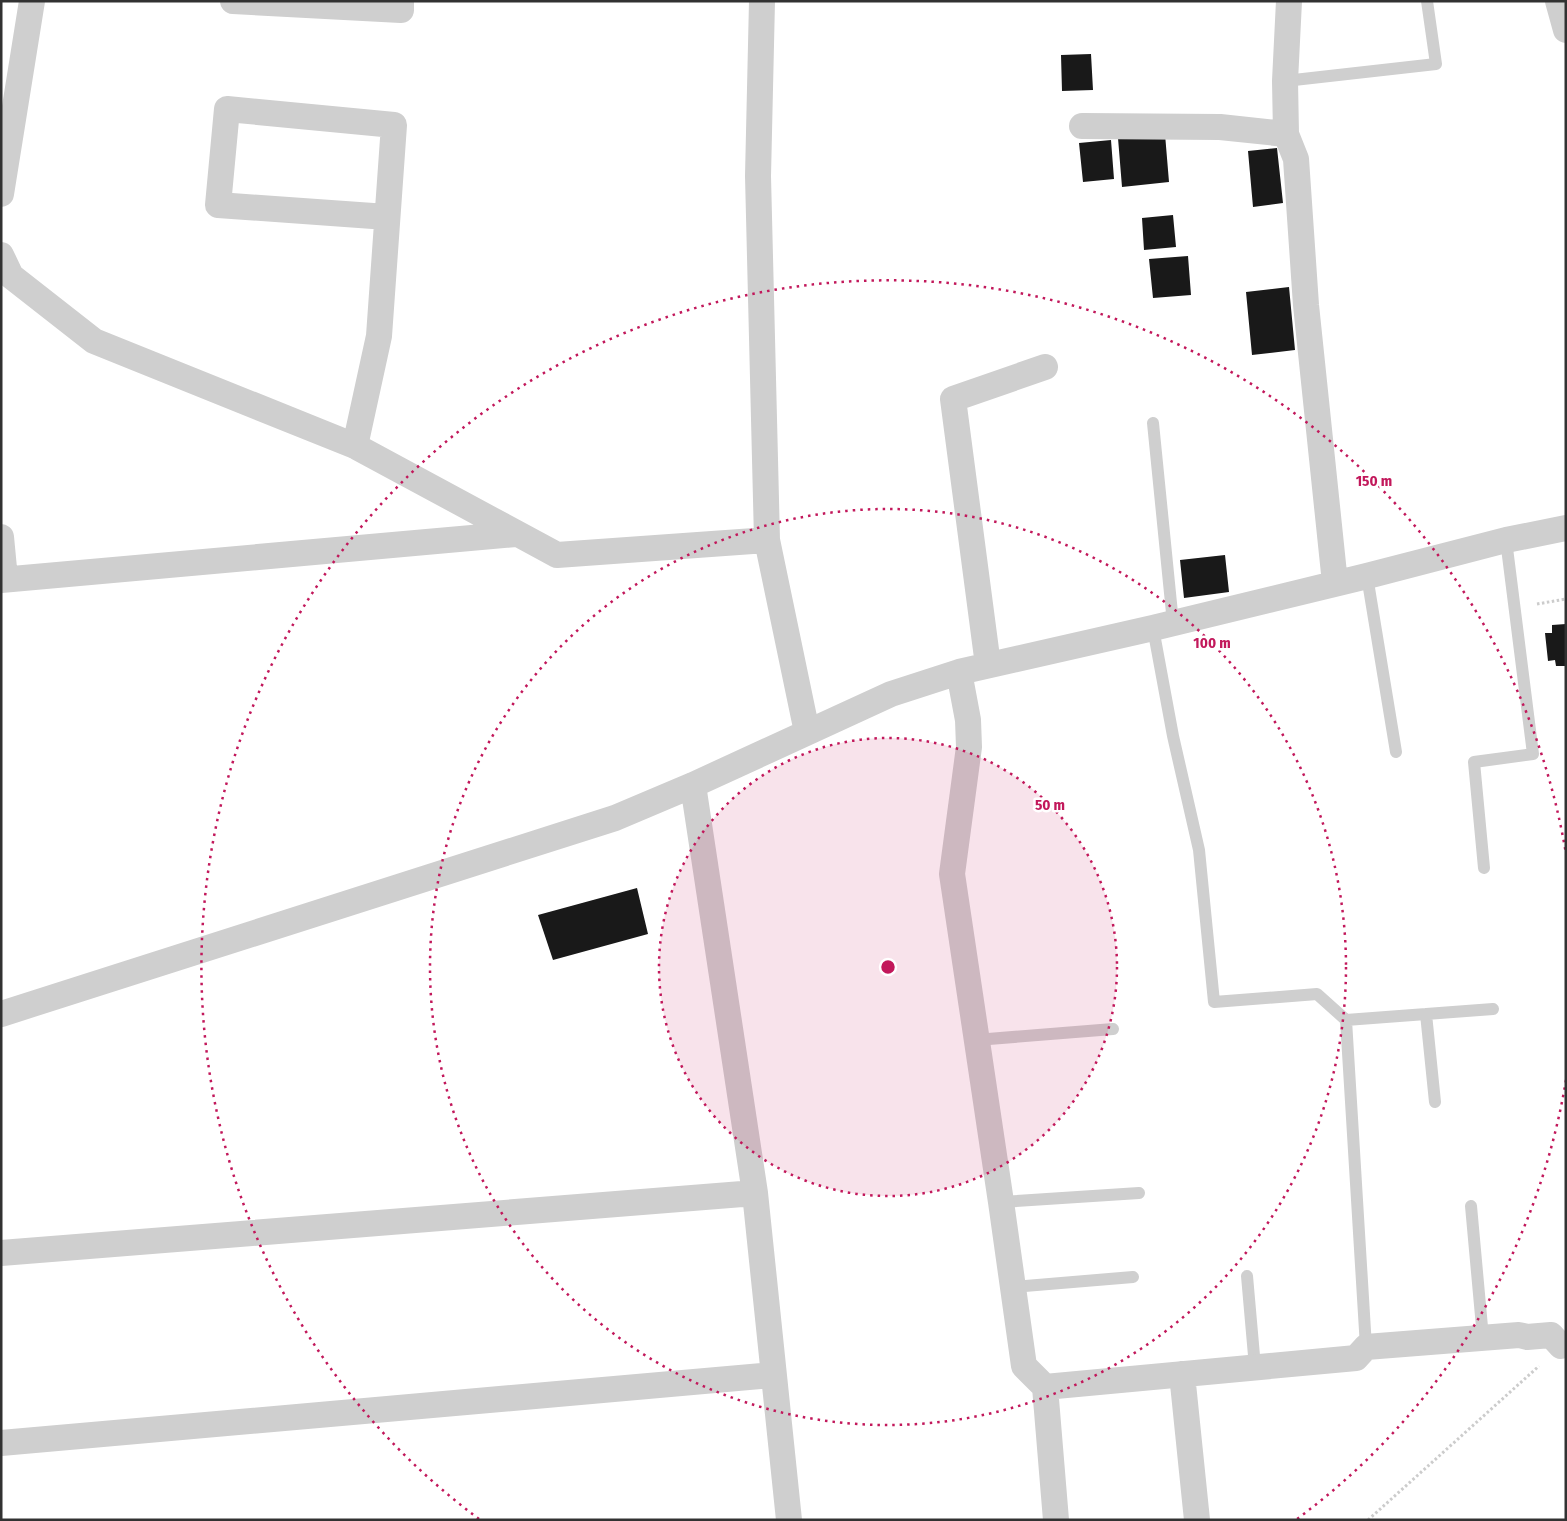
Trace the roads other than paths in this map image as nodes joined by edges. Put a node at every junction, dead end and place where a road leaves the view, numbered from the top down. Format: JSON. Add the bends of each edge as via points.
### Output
{"nodes":[{"id":1,"x":32,"y":1,"type":"edge"},
{"id":2,"x":233,"y":1,"type":"edge"},
{"id":3,"x":401,"y":1,"type":"edge"},
{"id":4,"x":762,"y":1,"type":"edge"},
{"id":5,"x":1289,"y":1,"type":"edge"},
{"id":6,"x":1427,"y":1,"type":"edge"},
{"id":7,"x":1558,"y":1,"type":"edge"},
{"id":8,"x":1566,"y":30,"type":"edge"},
{"id":9,"x":1285,"y":81,"type":"junction"},
{"id":10,"x":1082,"y":126,"type":"dead end"},
{"id":11,"x":1286,"y":134,"type":"junction"},
{"id":12,"x":1,"y":194,"type":"edge"},
{"id":13,"x":387,"y":217,"type":"junction"},
{"id":14,"x":4,"y":272,"type":"edge"},
{"id":15,"x":1044,"y":367,"type":"dead end"},
{"id":16,"x":1154,"y":424,"type":"dead end"},
{"id":17,"x":355,"y":446,"type":"junction"},
{"id":18,"x":1566,"y":528,"type":"edge"},
{"id":19,"x":516,"y":534,"type":"junction"},
{"id":20,"x":1,"y":537,"type":"edge"},
{"id":21,"x":767,"y":540,"type":"junction"},
{"id":22,"x":1506,"y":540,"type":"junction"},
{"id":23,"x":1367,"y":576,"type":"junction"},
{"id":24,"x":3,"y":579,"type":"edge"},
{"id":25,"x":1335,"y":583,"type":"junction"},
{"id":26,"x":1163,"y":625,"type":"junction"},
{"id":27,"x":988,"y":665,"type":"junction"},
{"id":28,"x":960,"y":672,"type":"junction"},
{"id":29,"x":807,"y":732,"type":"junction"},
{"id":30,"x":1396,"y":752,"type":"dead end"},
{"id":31,"x":693,"y":785,"type":"junction"},
{"id":32,"x":1484,"y":868,"type":"dead end"},
{"id":33,"x":1493,"y":1008,"type":"dead end"},
{"id":34,"x":1,"y":1014,"type":"edge"},
{"id":35,"x":1426,"y":1014,"type":"junction"},
{"id":36,"x":1346,"y":1020,"type":"junction"},
{"id":37,"x":1113,"y":1029,"type":"dead end"},
{"id":38,"x":976,"y":1040,"type":"junction"},
{"id":39,"x":1435,"y":1102,"type":"dead end"},
{"id":40,"x":755,"y":1193,"type":"junction"},
{"id":41,"x":1139,"y":1193,"type":"dead end"},
{"id":42,"x":1001,"y":1202,"type":"junction"},
{"id":43,"x":1471,"y":1206,"type":"dead end"},
{"id":44,"x":1,"y":1253,"type":"edge"},
{"id":45,"x":1247,"y":1276,"type":"dead end"},
{"id":46,"x":1133,"y":1277,"type":"dead end"},
{"id":47,"x":1014,"y":1287,"type":"junction"},
{"id":48,"x":1483,"y":1338,"type":"junction"},
{"id":49,"x":1561,"y":1346,"type":"road end"},
{"id":50,"x":1366,"y":1347,"type":"junction"},
{"id":51,"x":1255,"y":1367,"type":"junction"},
{"id":52,"x":1182,"y":1374,"type":"junction"},
{"id":53,"x":773,"y":1375,"type":"junction"},
{"id":54,"x":1045,"y":1386,"type":"junction"},
{"id":55,"x":1,"y":1443,"type":"edge"},
{"id":56,"x":789,"y":1520,"type":"edge"},
{"id":57,"x":1056,"y":1520,"type":"edge"},
{"id":58,"x":1197,"y":1520,"type":"edge"}],
"edges":[{"from":1,"to":12,"type":"street"},
{"from":2,"to":3,"type":"street","via":[[401,10]]},
{"from":4,"to":21,"type":"street","via":[[758,176]]},
{"from":5,"to":9,"type":"street"},
{"from":6,"to":9,"type":"lane","via":[[1436,64]]},
{"from":7,"to":8,"type":"street"},
{"from":9,"to":11,"type":"street"},
{"from":10,"to":11,"type":"street","via":[[1220,127]]},
{"from":11,"to":25,"type":"street","via":[[1296,159],[1306,305]]},
{"from":13,"to":13,"type":"street","via":[[218,205],[227,109],[394,125]]},
{"from":13,"to":17,"type":"street","via":[[379,336]]},
{"from":14,"to":17,"type":"street","via":[[94,341]]},
{"from":15,"to":27,"type":"street","via":[[953,399]]},
{"from":16,"to":26,"type":"lane"},
{"from":17,"to":19,"type":"street"},
{"from":18,"to":22,"type":"street"},
{"from":19,"to":21,"type":"street","via":[[557,555]]},
{"from":19,"to":24,"type":"street"},
{"from":20,"to":24,"type":"street"},
{"from":21,"to":29,"type":"street"},
{"from":22,"to":23,"type":"street"},
{"from":22,"to":32,"type":"lane","via":[[1533,754],[1474,762]]},
{"from":23,"to":25,"type":"street"},
{"from":23,"to":30,"type":"lane"},
{"from":25,"to":26,"type":"street"},
{"from":26,"to":27,"type":"street"},
{"from":26,"to":36,"type":"lane","via":[[1173,736],[1199,850],[1214,1002],[1317,994]]},
{"from":27,"to":28,"type":"street"},
{"from":28,"to":29,"type":"street","via":[[892,694]]},
{"from":28,"to":38,"type":"street","via":[[968,720],[968,747],[952,874]]},
{"from":29,"to":31,"type":"street"},
{"from":31,"to":34,"type":"street","via":[[615,818]]},
{"from":31,"to":40,"type":"street"},
{"from":33,"to":35,"type":"lane"},
{"from":35,"to":36,"type":"lane"},
{"from":35,"to":39,"type":"lane"},
{"from":36,"to":50,"type":"lane"},
{"from":37,"to":38,"type":"lane"},
{"from":38,"to":42,"type":"street"},
{"from":40,"to":44,"type":"street"},
{"from":40,"to":53,"type":"street"},
{"from":41,"to":42,"type":"lane"},
{"from":42,"to":47,"type":"street"},
{"from":43,"to":48,"type":"lane"},
{"from":45,"to":51,"type":"lane"},
{"from":46,"to":47,"type":"lane"},
{"from":47,"to":54,"type":"street","via":[[1024,1366]]},
{"from":48,"to":49,"type":"street","via":[[1550,1335]]},
{"from":48,"to":50,"type":"street"},
{"from":50,"to":51,"type":"street","via":[[1356,1358]]},
{"from":51,"to":52,"type":"street"},
{"from":52,"to":54,"type":"street"},
{"from":52,"to":58,"type":"street"},
{"from":53,"to":55,"type":"street"},
{"from":53,"to":56,"type":"street"},
{"from":54,"to":57,"type":"street"}]}
